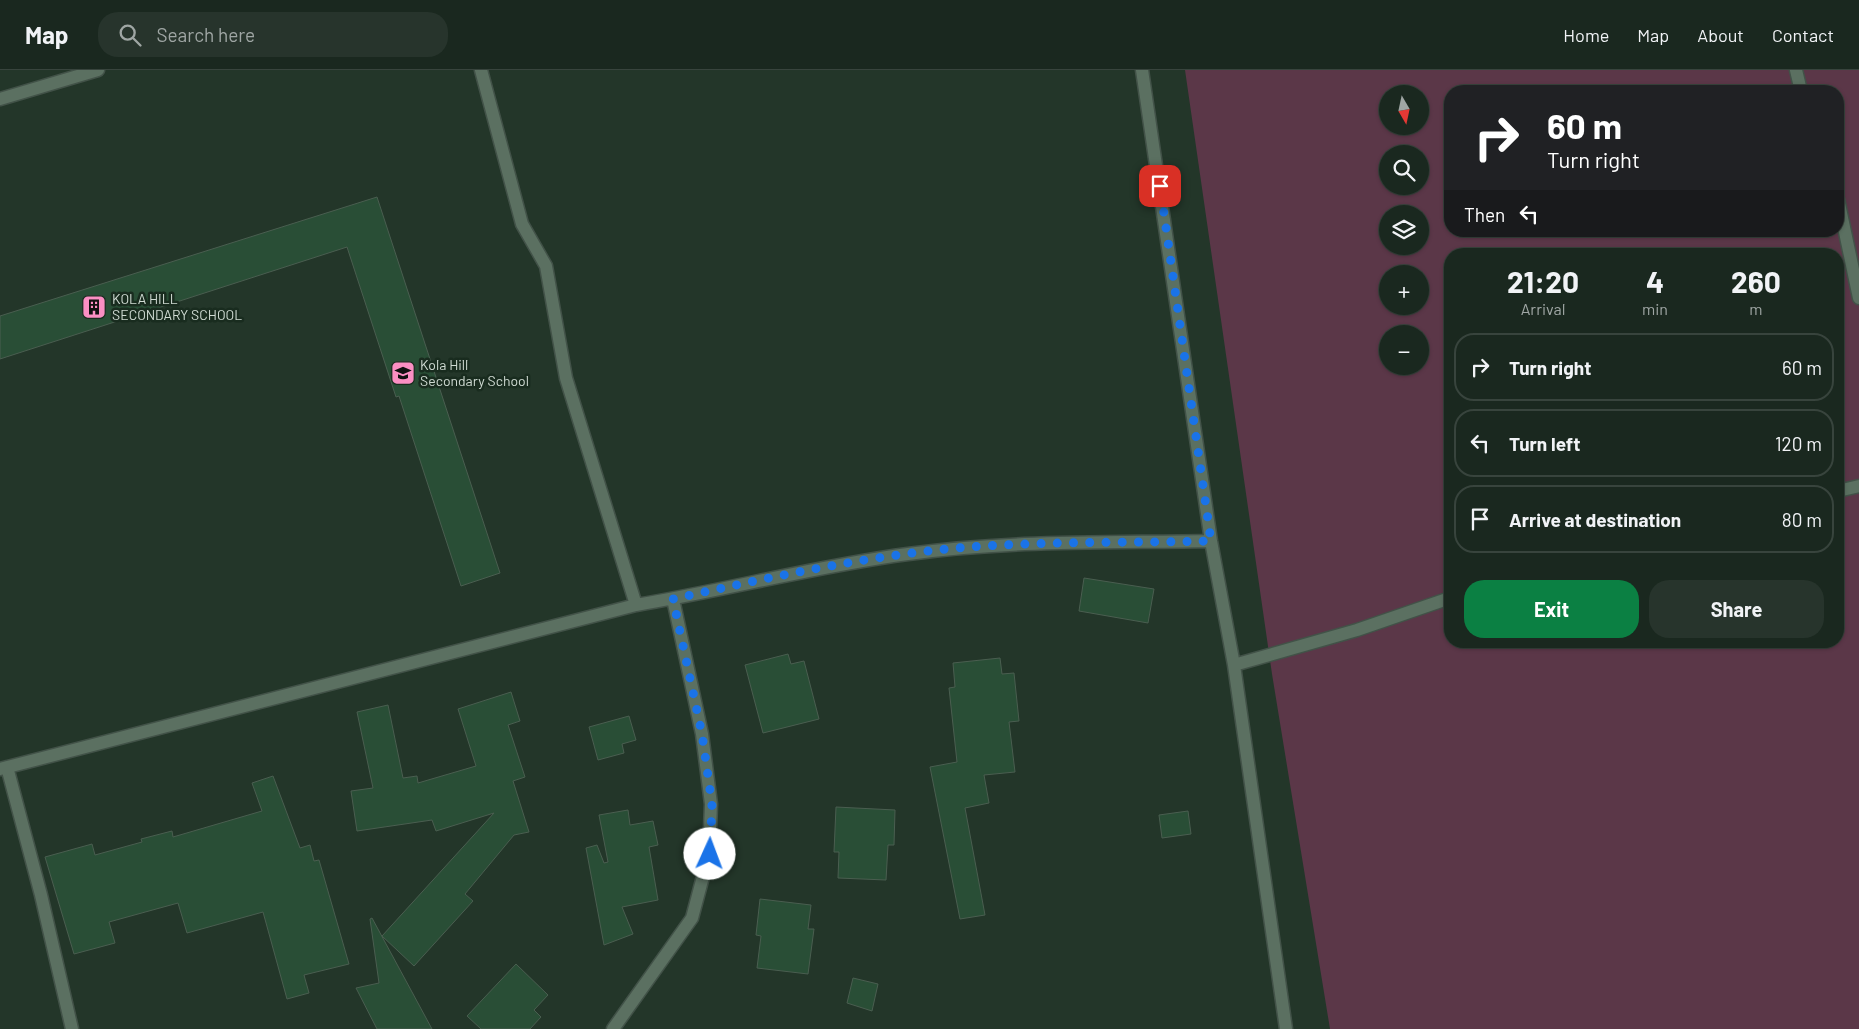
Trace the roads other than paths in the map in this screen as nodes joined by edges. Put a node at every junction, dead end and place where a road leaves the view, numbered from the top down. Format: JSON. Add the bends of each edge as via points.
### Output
{"nodes":[{"id":1,"x":98,"y":70,"type":"edge"},
{"id":2,"x":481,"y":70,"type":"edge"},
{"id":3,"x":1142,"y":70,"type":"edge"},
{"id":4,"x":1796,"y":70,"type":"edge"},
{"id":5,"x":1800,"y":85,"type":"edge"},
{"id":6,"x":0,"y":100,"type":"edge"},
{"id":7,"x":1844,"y":227,"type":"edge"},
{"id":8,"x":1859,"y":298,"type":"edge"},
{"id":9,"x":1859,"y":486,"type":"edge"},
{"id":10,"x":1844,"y":490,"type":"edge"},
{"id":11,"x":1211,"y":541,"type":"junction"},
{"id":12,"x":673,"y":599,"type":"junction"},
{"id":13,"x":1444,"y":600,"type":"edge"},
{"id":14,"x":636,"y":605,"type":"junction"},
{"id":15,"x":1234,"y":665,"type":"junction"},
{"id":16,"x":3,"y":768,"type":"edge"},
{"id":17,"x":72,"y":1029,"type":"edge"},
{"id":18,"x":614,"y":1029,"type":"edge"},
{"id":19,"x":1286,"y":1029,"type":"edge"}],
"edges":[{"from":1,"to":6,"type":"street"},
{"from":2,"to":14,"type":"street","via":[[522,224],[546,266],[566,378]]},
{"from":3,"to":11,"type":"street"},
{"from":4,"to":5,"type":"street"},
{"from":7,"to":8,"type":"street"},
{"from":9,"to":10,"type":"street"},
{"from":11,"to":12,"type":"street","via":[[942,550],[788,574]]},
{"from":11,"to":15,"type":"street"},
{"from":12,"to":14,"type":"street"},
{"from":12,"to":18,"type":"street","via":[[702,734],[712,804],[710,854],[692,918]]},
{"from":13,"to":15,"type":"street","via":[[1349,633]]},
{"from":14,"to":16,"type":"street"},
{"from":15,"to":19,"type":"street"},
{"from":16,"to":17,"type":"street","via":[[40,895]]}]}
